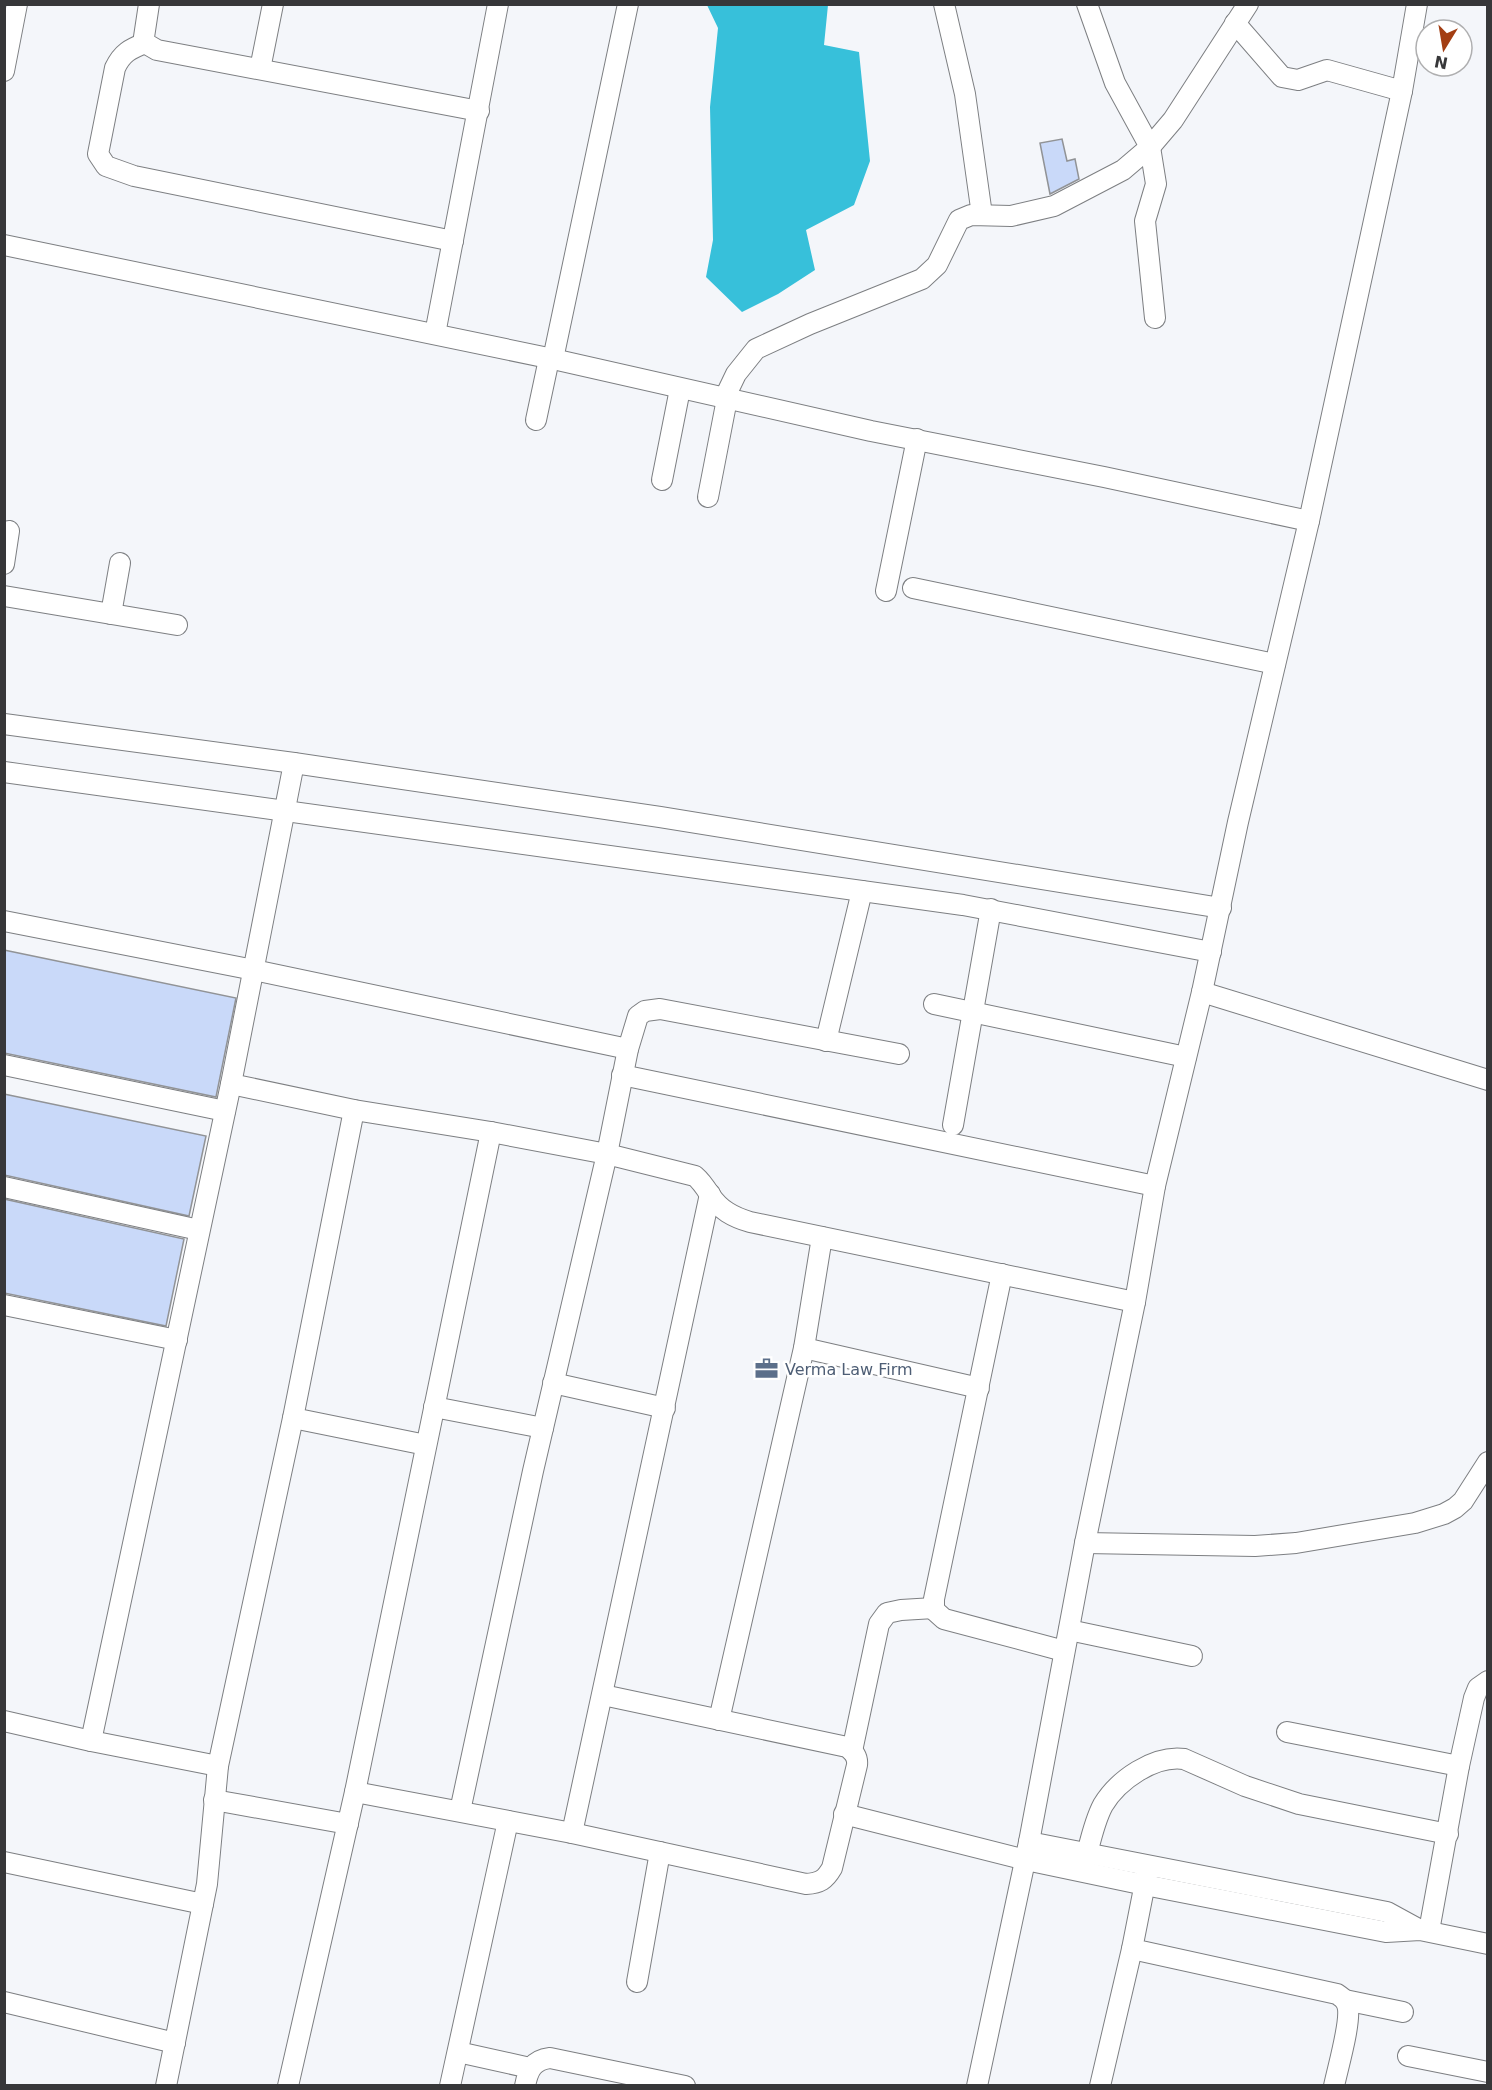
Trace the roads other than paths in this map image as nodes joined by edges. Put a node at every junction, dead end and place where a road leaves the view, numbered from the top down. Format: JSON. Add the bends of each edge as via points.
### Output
{"nodes":[{"id":1,"x":17,"y":4,"type":"edge"},
{"id":2,"x":149,"y":4,"type":"edge"},
{"id":3,"x":273,"y":4,"type":"edge"},
{"id":4,"x":498,"y":4,"type":"edge"},
{"id":5,"x":628,"y":4,"type":"edge"},
{"id":6,"x":944,"y":4,"type":"edge"},
{"id":7,"x":1087,"y":4,"type":"edge"},
{"id":8,"x":1248,"y":4,"type":"edge"},
{"id":9,"x":1417,"y":4,"type":"edge"},
{"id":10,"x":1235,"y":23,"type":"junction"},
{"id":11,"x":145,"y":43,"type":"junction"},
{"id":12,"x":260,"y":69,"type":"junction"},
{"id":13,"x":4,"y":70,"type":"edge"},
{"id":14,"x":1402,"y":91,"type":"junction"},
{"id":15,"x":479,"y":111,"type":"junction"},
{"id":16,"x":1150,"y":147,"type":"junction"},
{"id":17,"x":982,"y":215,"type":"junction"},
{"id":18,"x":453,"y":241,"type":"junction"},
{"id":19,"x":4,"y":245,"type":"edge"},
{"id":20,"x":1155,"y":318,"type":"dead end"},
{"id":21,"x":435,"y":334,"type":"junction"},
{"id":22,"x":551,"y":359,"type":"junction"},
{"id":23,"x":680,"y":389,"type":"junction"},
{"id":24,"x":726,"y":399,"type":"junction"},
{"id":25,"x":536,"y":420,"type":"dead end"},
{"id":26,"x":917,"y":440,"type":"junction"},
{"id":27,"x":662,"y":480,"type":"dead end"},
{"id":28,"x":708,"y":497,"type":"dead end"},
{"id":29,"x":1309,"y":521,"type":"junction"},
{"id":30,"x":9,"y":531,"type":"dead end"},
{"id":31,"x":120,"y":562,"type":"dead end"},
{"id":32,"x":4,"y":564,"type":"edge"},
{"id":33,"x":913,"y":588,"type":"dead end"},
{"id":34,"x":886,"y":591,"type":"dead end"},
{"id":35,"x":4,"y":596,"type":"edge"},
{"id":36,"x":111,"y":614,"type":"junction"},
{"id":37,"x":177,"y":625,"type":"dead end"},
{"id":38,"x":1275,"y":664,"type":"junction"},
{"id":39,"x":4,"y":724,"type":"edge"},
{"id":40,"x":294,"y":763,"type":"junction"},
{"id":41,"x":4,"y":772,"type":"edge"},
{"id":42,"x":284,"y":812,"type":"junction"},
{"id":43,"x":862,"y":891,"type":"junction"},
{"id":44,"x":1221,"y":908,"type":"junction"},
{"id":45,"x":991,"y":909,"type":"junction"},
{"id":46,"x":4,"y":921,"type":"edge"},
{"id":47,"x":1211,"y":952,"type":"junction"},
{"id":48,"x":254,"y":970,"type":"junction"},
{"id":49,"x":1202,"y":992,"type":"junction"},
{"id":50,"x":933,"y":1004,"type":"dead end"},
{"id":51,"x":974,"y":1013,"type":"junction"},
{"id":52,"x":826,"y":1041,"type":"junction"},
{"id":53,"x":628,"y":1048,"type":"junction"},
{"id":54,"x":899,"y":1054,"type":"dead end"},
{"id":55,"x":1186,"y":1057,"type":"junction"},
{"id":56,"x":4,"y":1065,"type":"edge"},
{"id":57,"x":622,"y":1075,"type":"junction"},
{"id":58,"x":1488,"y":1080,"type":"edge"},
{"id":59,"x":231,"y":1084,"type":"junction"},
{"id":60,"x":354,"y":1110,"type":"junction"},
{"id":61,"x":225,"y":1111,"type":"junction"},
{"id":62,"x":953,"y":1125,"type":"dead end"},
{"id":63,"x":491,"y":1132,"type":"junction"},
{"id":64,"x":608,"y":1154,"type":"junction"},
{"id":65,"x":1155,"y":1186,"type":"junction"},
{"id":66,"x":4,"y":1187,"type":"edge"},
{"id":67,"x":710,"y":1194,"type":"junction"},
{"id":68,"x":200,"y":1230,"type":"junction"},
{"id":69,"x":822,"y":1237,"type":"junction"},
{"id":70,"x":1002,"y":1274,"type":"junction"},
{"id":71,"x":1135,"y":1302,"type":"junction"},
{"id":72,"x":4,"y":1305,"type":"edge"},
{"id":73,"x":177,"y":1340,"type":"junction"},
{"id":74,"x":804,"y":1348,"type":"junction"},
{"id":75,"x":553,"y":1383,"type":"junction"},
{"id":76,"x":979,"y":1388,"type":"junction"},
{"id":77,"x":434,"y":1407,"type":"junction"},
{"id":78,"x":665,"y":1408,"type":"junction"},
{"id":79,"x":293,"y":1418,"type":"junction"},
{"id":80,"x":543,"y":1428,"type":"junction"},
{"id":81,"x":426,"y":1445,"type":"junction"},
{"id":82,"x":1488,"y":1462,"type":"edge"},
{"id":83,"x":1085,"y":1542,"type":"junction"},
{"id":84,"x":934,"y":1608,"type":"junction"},
{"id":85,"x":1069,"y":1630,"type":"junction"},
{"id":86,"x":1064,"y":1651,"type":"junction"},
{"id":87,"x":1192,"y":1656,"type":"dead end"},
{"id":88,"x":1488,"y":1681,"type":"edge"},
{"id":89,"x":603,"y":1695,"type":"junction"},
{"id":90,"x":719,"y":1719,"type":"junction"},
{"id":91,"x":4,"y":1721,"type":"edge"},
{"id":92,"x":1287,"y":1732,"type":"dead end"},
{"id":93,"x":91,"y":1741,"type":"junction"},
{"id":94,"x":852,"y":1751,"type":"junction"},
{"id":95,"x":218,"y":1766,"type":"junction"},
{"id":96,"x":1459,"y":1766,"type":"junction"},
{"id":97,"x":355,"y":1792,"type":"junction"},
{"id":98,"x":214,"y":1800,"type":"junction"},
{"id":99,"x":460,"y":1811,"type":"junction"},
{"id":100,"x":844,"y":1814,"type":"junction"},
{"id":101,"x":508,"y":1821,"type":"junction"},
{"id":102,"x":348,"y":1824,"type":"junction"},
{"id":103,"x":572,"y":1833,"type":"junction"},
{"id":104,"x":1448,"y":1834,"type":"junction"},
{"id":105,"x":1028,"y":1851,"type":"junction"},
{"id":106,"x":660,"y":1852,"type":"junction"},
{"id":107,"x":1087,"y":1854,"type":"junction"},
{"id":108,"x":4,"y":1862,"type":"edge"},
{"id":109,"x":1147,"y":1876,"type":"junction"},
{"id":110,"x":203,"y":1904,"type":"junction"},
{"id":111,"x":1425,"y":1930,"type":"junction"},
{"id":112,"x":1488,"y":1944,"type":"edge"},
{"id":113,"x":1132,"y":1949,"type":"junction"},
{"id":114,"x":637,"y":1982,"type":"dead end"},
{"id":115,"x":1345,"y":2000,"type":"junction"},
{"id":116,"x":4,"y":2002,"type":"edge"},
{"id":117,"x":1403,"y":2012,"type":"dead end"},
{"id":118,"x":175,"y":2043,"type":"junction"},
{"id":119,"x":458,"y":2052,"type":"junction"},
{"id":120,"x":1408,"y":2056,"type":"dead end"},
{"id":121,"x":1488,"y":2072,"type":"edge"},
{"id":122,"x":527,"y":2077,"type":"edge"},
{"id":123,"x":165,"y":2085,"type":"edge"},
{"id":124,"x":288,"y":2085,"type":"edge"},
{"id":125,"x":450,"y":2085,"type":"edge"},
{"id":126,"x":685,"y":2085,"type":"edge"},
{"id":127,"x":977,"y":2085,"type":"edge"},
{"id":128,"x":1100,"y":2085,"type":"edge"},
{"id":129,"x":1334,"y":2085,"type":"edge"}],
"edges":[{"from":1,"to":13,"type":"street"},
{"from":2,"to":11,"type":"street"},
{"from":3,"to":12,"type":"street"},
{"from":4,"to":15,"type":"street"},
{"from":5,"to":22,"type":"street"},
{"from":6,"to":17,"type":"street","via":[[965,94]]},
{"from":7,"to":16,"type":"street","via":[[1115,83]]},
{"from":8,"to":10,"type":"street"},
{"from":9,"to":14,"type":"street"},
{"from":10,"to":14,"type":"street","via":[[1282,77],[1298,80],[1327,70]]},
{"from":10,"to":16,"type":"street","via":[[1203,77]]},
{"from":11,"to":12,"type":"street","via":[[156,50]]},
{"from":11,"to":18,"type":"street","via":[[121,56],[115,68],[98,154],[106,166],[134,177]]},
{"from":12,"to":15,"type":"street"},
{"from":14,"to":29,"type":"street"},
{"from":15,"to":18,"type":"street"},
{"from":16,"to":17,"type":"street","via":[[1123,170],[1054,206],[1011,216]]},
{"from":16,"to":20,"type":"street","via":[[1156,184],[1145,221]]},
{"from":17,"to":24,"type":"street","via":[[960,220],[937,265],[922,279],[756,349],[735,374]]},
{"from":18,"to":21,"type":"street"},
{"from":19,"to":21,"type":"street"},
{"from":21,"to":22,"type":"street"},
{"from":22,"to":23,"type":"street"},
{"from":22,"to":25,"type":"street"},
{"from":23,"to":24,"type":"street"},
{"from":23,"to":27,"type":"street"},
{"from":24,"to":26,"type":"street"},
{"from":24,"to":28,"type":"street"},
{"from":26,"to":29,"type":"street"},
{"from":26,"to":34,"type":"street"},
{"from":29,"to":38,"type":"street"},
{"from":30,"to":32,"type":"street"},
{"from":31,"to":36,"type":"street"},
{"from":33,"to":38,"type":"street"},
{"from":35,"to":36,"type":"street"},
{"from":36,"to":37,"type":"street"},
{"from":38,"to":44,"type":"street"},
{"from":39,"to":40,"type":"street"},
{"from":40,"to":42,"type":"street"},
{"from":40,"to":44,"type":"street","via":[[683,820]]},
{"from":41,"to":42,"type":"street"},
{"from":42,"to":43,"type":"street"},
{"from":42,"to":48,"type":"street"},
{"from":43,"to":45,"type":"street"},
{"from":43,"to":52,"type":"street"},
{"from":44,"to":47,"type":"street"},
{"from":45,"to":47,"type":"street"},
{"from":45,"to":51,"type":"street"},
{"from":46,"to":48,"type":"street"},
{"from":47,"to":49,"type":"street"},
{"from":48,"to":53,"type":"street"},
{"from":48,"to":59,"type":"street"},
{"from":49,"to":55,"type":"street"},
{"from":49,"to":58,"type":"street"},
{"from":50,"to":51,"type":"street"},
{"from":51,"to":55,"type":"street"},
{"from":51,"to":62,"type":"street"},
{"from":52,"to":53,"type":"street","via":[[660,1009],[638,1016]]},
{"from":52,"to":54,"type":"street"},
{"from":53,"to":57,"type":"street"},
{"from":55,"to":65,"type":"street"},
{"from":56,"to":61,"type":"street"},
{"from":57,"to":64,"type":"street"},
{"from":57,"to":65,"type":"street"},
{"from":59,"to":60,"type":"street"},
{"from":59,"to":61,"type":"street"},
{"from":60,"to":63,"type":"street"},
{"from":60,"to":79,"type":"street"},
{"from":61,"to":68,"type":"street"},
{"from":63,"to":64,"type":"street"},
{"from":63,"to":77,"type":"street"},
{"from":64,"to":67,"type":"street","via":[[695,1176]]},
{"from":64,"to":75,"type":"street"},
{"from":65,"to":71,"type":"street"},
{"from":66,"to":68,"type":"street"},
{"from":67,"to":69,"type":"street","via":[[718,1206],[735,1217]]},
{"from":67,"to":78,"type":"street"},
{"from":68,"to":73,"type":"street"},
{"from":69,"to":70,"type":"street"},
{"from":69,"to":74,"type":"street"},
{"from":70,"to":71,"type":"street"},
{"from":70,"to":76,"type":"street"},
{"from":71,"to":83,"type":"street"},
{"from":72,"to":73,"type":"street"},
{"from":73,"to":93,"type":"street"},
{"from":74,"to":76,"type":"street"},
{"from":74,"to":90,"type":"street"},
{"from":75,"to":78,"type":"street"},
{"from":75,"to":80,"type":"street"},
{"from":76,"to":84,"type":"street"},
{"from":77,"to":80,"type":"street"},
{"from":77,"to":81,"type":"street"},
{"from":78,"to":89,"type":"street"},
{"from":79,"to":81,"type":"street"},
{"from":79,"to":95,"type":"street"},
{"from":80,"to":99,"type":"street"},
{"from":81,"to":97,"type":"street"},
{"from":82,"to":83,"type":"street","via":[[1455,1508],[1415,1522],[1296,1543],[1255,1546]]},
{"from":83,"to":85,"type":"street"},
{"from":84,"to":86,"type":"street","via":[[944,1619]]},
{"from":84,"to":94,"type":"street","via":[[887,1613],[879,1624]]},
{"from":85,"to":86,"type":"street"},
{"from":85,"to":87,"type":"street"},
{"from":86,"to":105,"type":"street"},
{"from":88,"to":96,"type":"street","via":[[1478,1688],[1474,1698]]},
{"from":89,"to":90,"type":"street"},
{"from":89,"to":103,"type":"street"},
{"from":90,"to":94,"type":"street"},
{"from":91,"to":93,"type":"street"},
{"from":92,"to":96,"type":"street"},
{"from":93,"to":95,"type":"street"},
{"from":94,"to":100,"type":"street","via":[[857,1761]]},
{"from":95,"to":98,"type":"street"},
{"from":96,"to":104,"type":"street"},
{"from":97,"to":99,"type":"street"},
{"from":97,"to":102,"type":"street"},
{"from":98,"to":102,"type":"street"},
{"from":98,"to":110,"type":"street"},
{"from":99,"to":101,"type":"street"},
{"from":100,"to":105,"type":"street"},
{"from":100,"to":106,"type":"street","via":[[832,1868],[818,1883],[806,1884]]},
{"from":101,"to":103,"type":"street"},
{"from":101,"to":119,"type":"street"},
{"from":102,"to":124,"type":"street"},
{"from":103,"to":106,"type":"street"},
{"from":104,"to":107,"type":"street","via":[[1299,1804],[1173,1758],[1140,1769],[1117,1789],[1104,1805]]},
{"from":104,"to":111,"type":"street"},
{"from":105,"to":107,"type":"street"},
{"from":105,"to":109,"type":"street"},
{"from":105,"to":127,"type":"street"},
{"from":106,"to":114,"type":"street"},
{"from":107,"to":109,"type":"street"},
{"from":108,"to":110,"type":"street"},
{"from":109,"to":111,"type":"street","via":[[1386,1932]]},
{"from":109,"to":113,"type":"street"},
{"from":110,"to":118,"type":"street"},
{"from":111,"to":112,"type":"street"},
{"from":113,"to":115,"type":"street","via":[[1337,1994]]},
{"from":113,"to":128,"type":"street"},
{"from":115,"to":117,"type":"street"},
{"from":115,"to":129,"type":"street","via":[[1347,2019]]},
{"from":116,"to":118,"type":"street"},
{"from":118,"to":123,"type":"street"},
{"from":119,"to":122,"type":"street"},
{"from":119,"to":125,"type":"street"},
{"from":120,"to":121,"type":"street"},
{"from":122,"to":126,"type":"street","via":[[541,2059],[562,2060]]}]}
